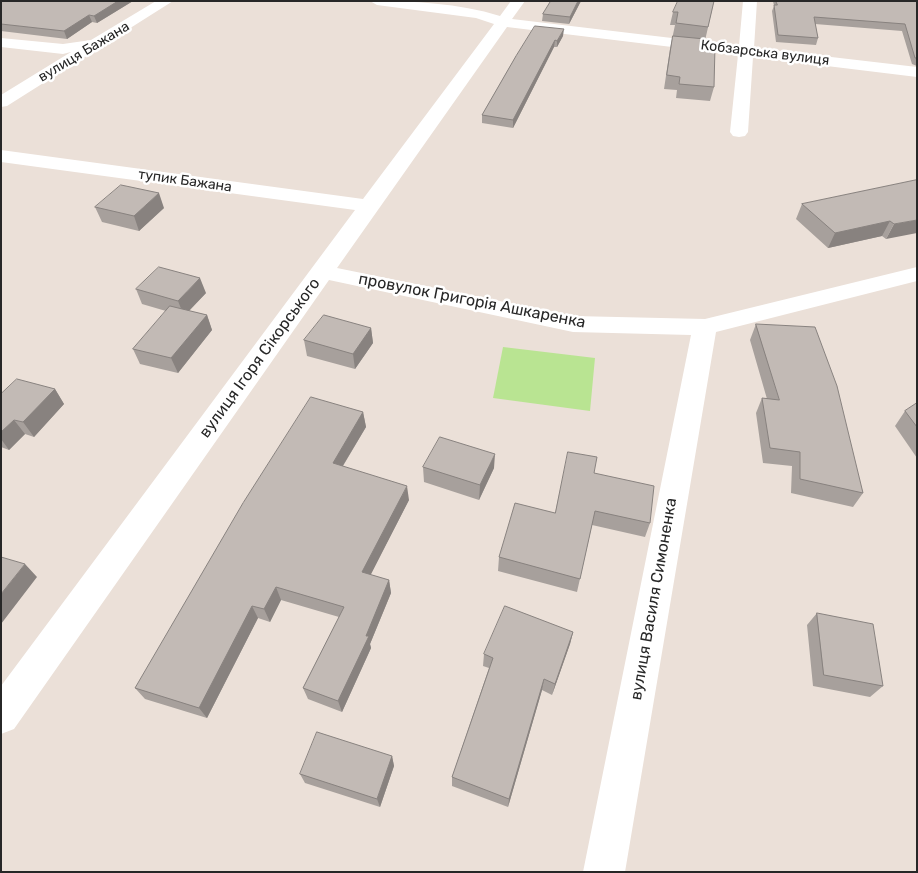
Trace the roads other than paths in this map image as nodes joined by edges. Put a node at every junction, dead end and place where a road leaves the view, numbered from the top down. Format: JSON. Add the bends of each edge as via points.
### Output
{"nodes":[{"id":1,"x":166,"y":1,"type":"edge"},
{"id":2,"x":377,"y":1,"type":"edge"},
{"id":3,"x":518,"y":1,"type":"edge"},
{"id":4,"x":750,"y":1,"type":"edge"},
{"id":5,"x":503,"y":22,"type":"junction"},
{"id":6,"x":1,"y":42,"type":"edge"},
{"id":7,"x":99,"y":43,"type":"junction"},
{"id":8,"x":746,"y":50,"type":"junction"},
{"id":9,"x":917,"y":72,"type":"edge"},
{"id":10,"x":1,"y":102,"type":"edge"},
{"id":11,"x":739,"y":132,"type":"dead end"},
{"id":12,"x":1,"y":156,"type":"edge"},
{"id":13,"x":369,"y":206,"type":"junction"},
{"id":14,"x":322,"y":272,"type":"junction"},
{"id":15,"x":917,"y":274,"type":"edge"},
{"id":16,"x":704,"y":327,"type":"junction"},
{"id":17,"x":1,"y":716,"type":"edge"},
{"id":18,"x":604,"y":872,"type":"edge"}],
"edges":[{"from":1,"to":7,"type":"street","name":"вулиця Бажана"},
{"from":2,"to":5,"type":"street","name":"Кобзарська вулиця","via":[[478,14]]},
{"from":3,"to":5,"type":"street","name":"вулиця Ігоря Сікорського"},
{"from":4,"to":8,"type":"street"},
{"from":5,"to":8,"type":"street","name":"Кобзарська вулиця"},
{"from":5,"to":13,"type":"street","name":"вулиця Ігоря Сікорського"},
{"from":6,"to":7,"type":"street","via":[[63,49]]},
{"from":7,"to":10,"type":"street","name":"вулиця Бажана"},
{"from":8,"to":9,"type":"street","name":"Кобзарська вулиця"},
{"from":8,"to":11,"type":"street"},
{"from":12,"to":13,"type":"street","name":"тупик Бажана"},
{"from":13,"to":14,"type":"street","name":"вулиця Ігоря Сікорського"},
{"from":14,"to":16,"type":"street","name":"провулок Григорія Ашкаренка","via":[[573,324]]},
{"from":14,"to":17,"type":"street","name":"вулиця Ігоря Сікорського"},
{"from":15,"to":16,"type":"street","name":"провулок Григорія Ашкаренка"},
{"from":16,"to":18,"type":"street","name":"вулиця Василя Симоненка"}]}
